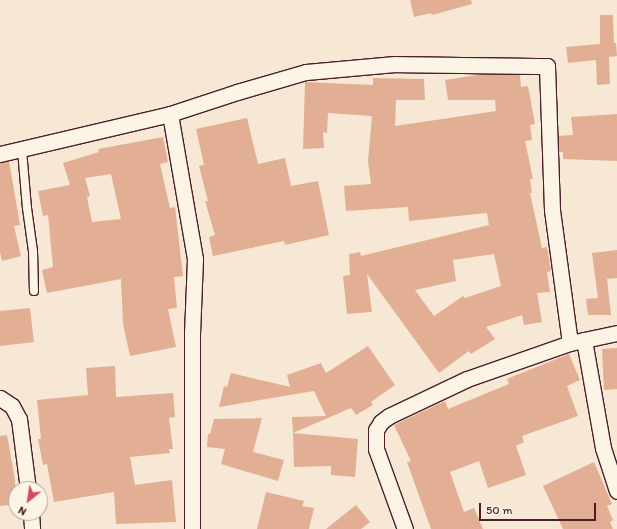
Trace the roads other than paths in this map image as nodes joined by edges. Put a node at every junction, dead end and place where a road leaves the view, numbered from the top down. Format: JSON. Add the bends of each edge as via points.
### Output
{"nodes":[{"id":1,"x":170,"y":114,"type":"junction"},
{"id":2,"x":22,"y":150,"type":"junction"},
{"id":3,"x":0,"y":154,"type":"edge"},
{"id":4,"x":34,"y":291,"type":"dead end"},
{"id":5,"x":617,"y":332,"type":"edge"},
{"id":6,"x":577,"y":342,"type":"junction"},
{"id":7,"x":0,"y":398,"type":"edge"},
{"id":8,"x":27,"y":481,"type":"edge"},
{"id":9,"x":617,"y":491,"type":"edge"},
{"id":10,"x":192,"y":529,"type":"edge"},
{"id":11,"x":405,"y":529,"type":"edge"}],
"edges":[{"from":1,"to":2,"type":"street"},
{"from":1,"to":6,"type":"street","via":[[306,72],[395,64],[547,66],[552,210]]},
{"from":1,"to":10,"type":"street","via":[[196,259],[192,333]]},
{"from":2,"to":3,"type":"street"},
{"from":2,"to":4,"type":"lane","via":[[34,251]]},
{"from":5,"to":6,"type":"street"},
{"from":6,"to":9,"type":"street","via":[[603,448]]},
{"from":6,"to":11,"type":"street","via":[[467,379],[381,422],[376,430],[376,449]]},
{"from":7,"to":8,"type":"street","via":[[12,406],[19,419]]}]}
